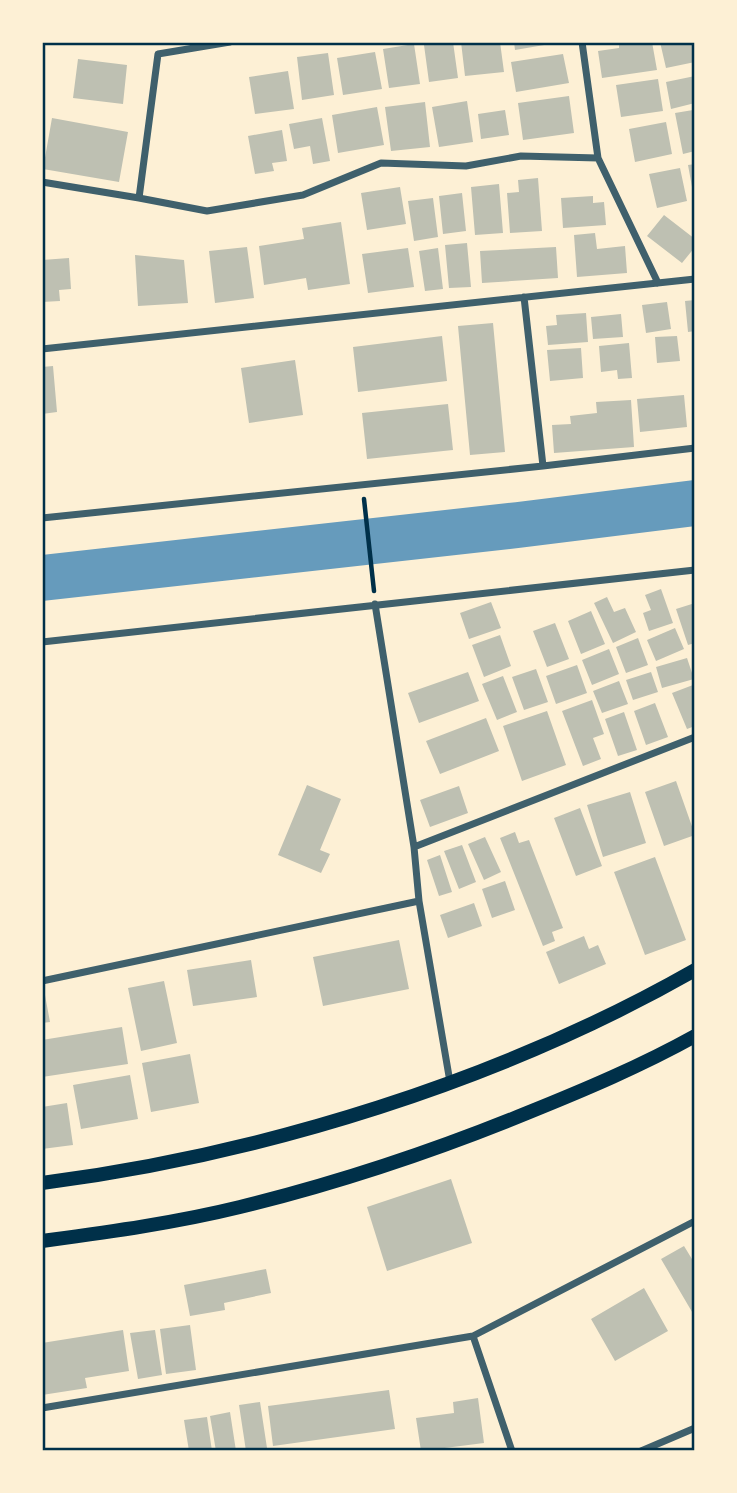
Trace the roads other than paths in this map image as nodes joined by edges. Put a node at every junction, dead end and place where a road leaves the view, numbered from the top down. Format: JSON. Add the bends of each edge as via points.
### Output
{"nodes":[{"id":1,"x":230,"y":42,"type":"edge"},
{"id":2,"x":582,"y":42,"type":"edge"},
{"id":3,"x":598,"y":159,"type":"junction"},
{"id":4,"x":42,"y":183,"type":"edge"},
{"id":5,"x":139,"y":198,"type":"junction"},
{"id":6,"x":695,"y":279,"type":"edge"},
{"id":7,"x":658,"y":283,"type":"junction"},
{"id":8,"x":524,"y":297,"type":"junction"},
{"id":9,"x":42,"y":349,"type":"edge"},
{"id":10,"x":695,"y":448,"type":"edge"},
{"id":11,"x":543,"y":466,"type":"junction"},
{"id":12,"x":42,"y":518,"type":"edge"},
{"id":13,"x":695,"y":570,"type":"edge"},
{"id":14,"x":375,"y":604,"type":"junction"},
{"id":15,"x":42,"y":642,"type":"edge"},
{"id":16,"x":695,"y":737,"type":"edge"},
{"id":17,"x":414,"y":847,"type":"junction"},
{"id":18,"x":419,"y":901,"type":"junction"},
{"id":19,"x":695,"y":970,"type":"edge"},
{"id":20,"x":42,"y":981,"type":"edge"},
{"id":21,"x":695,"y":1036,"type":"edge"},
{"id":22,"x":450,"y":1082,"type":"junction"},
{"id":23,"x":42,"y":1183,"type":"edge"},
{"id":24,"x":695,"y":1221,"type":"edge"},
{"id":25,"x":42,"y":1241,"type":"edge"},
{"id":26,"x":473,"y":1336,"type":"junction"},
{"id":27,"x":42,"y":1408,"type":"edge"},
{"id":28,"x":695,"y":1428,"type":"edge"},
{"id":29,"x":512,"y":1451,"type":"edge"},
{"id":30,"x":642,"y":1451,"type":"edge"}],
"edges":[{"from":1,"to":5,"type":"street","via":[[158,54]]},
{"from":2,"to":3,"type":"street"},
{"from":3,"to":5,"type":"street","via":[[521,156],[467,166],[381,163],[303,195],[207,211]]},
{"from":3,"to":7,"type":"street"},
{"from":4,"to":5,"type":"street"},
{"from":6,"to":7,"type":"street"},
{"from":7,"to":8,"type":"street"},
{"from":8,"to":9,"type":"street"},
{"from":8,"to":11,"type":"street"},
{"from":10,"to":11,"type":"street"},
{"from":11,"to":12,"type":"street"},
{"from":13,"to":14,"type":"street"},
{"from":14,"to":15,"type":"street"},
{"from":14,"to":17,"type":"street"},
{"from":16,"to":17,"type":"street"},
{"from":17,"to":18,"type":"street"},
{"from":18,"to":20,"type":"street"},
{"from":18,"to":22,"type":"street"},
{"from":19,"to":22,"type":"main road","via":[[575,1031]]},
{"from":21,"to":25,"type":"main road","via":[[582,1091],[470,1136],[345,1178],[239,1208]]},
{"from":22,"to":23,"type":"main road","via":[[221,1152]]},
{"from":24,"to":26,"type":"street"},
{"from":26,"to":27,"type":"street"},
{"from":26,"to":29,"type":"street"},
{"from":28,"to":30,"type":"street"}]}
